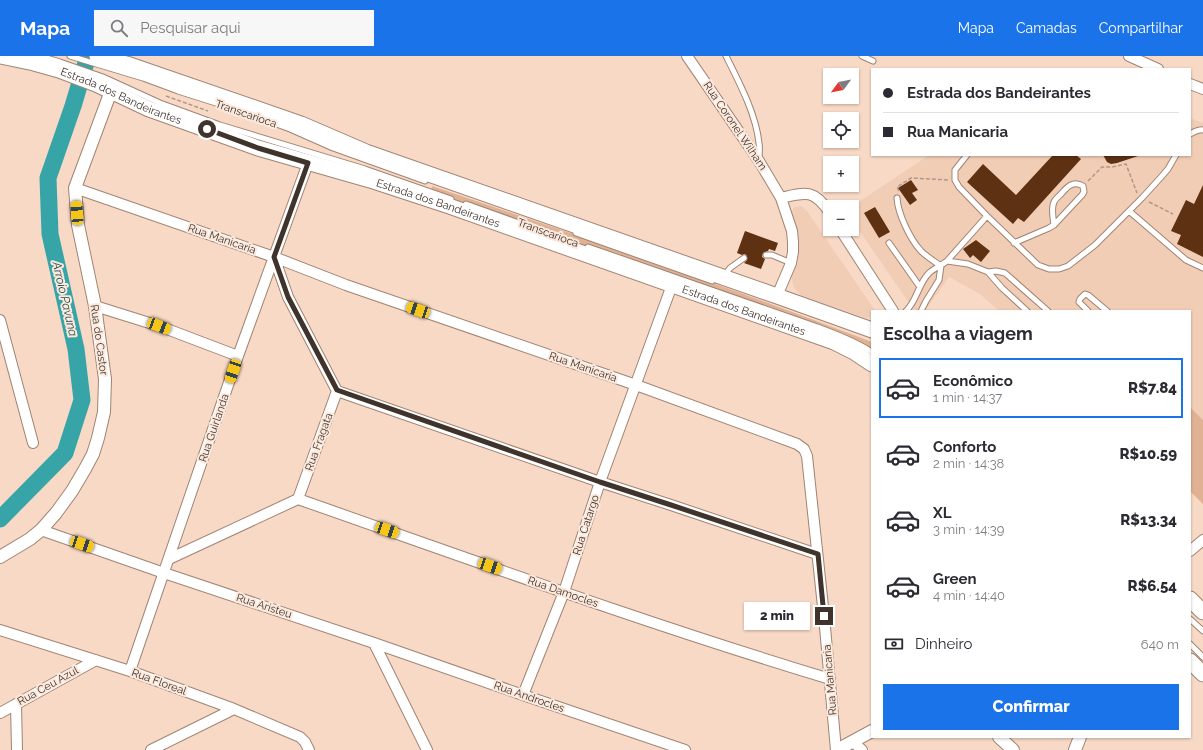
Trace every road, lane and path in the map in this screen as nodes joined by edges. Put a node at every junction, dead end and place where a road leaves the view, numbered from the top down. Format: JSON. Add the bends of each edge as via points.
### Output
{"nodes":[{"id":1,"x":1,"y":56,"type":"edge"},
{"id":2,"x":40,"y":56,"type":"edge"},
{"id":3,"x":70,"y":56,"type":"edge"},
{"id":4,"x":687,"y":56,"type":"edge"},
{"id":5,"x":726,"y":56,"type":"edge"},
{"id":6,"x":862,"y":56,"type":"edge"},
{"id":7,"x":1129,"y":56,"type":"edge"},
{"id":8,"x":104,"y":61,"type":"edge"},
{"id":9,"x":132,"y":61,"type":"edge"},
{"id":10,"x":873,"y":61,"type":"dead end"},
{"id":11,"x":60,"y":66,"type":"junction"},
{"id":12,"x":1156,"y":68,"type":"edge"},
{"id":13,"x":99,"y":80,"type":"junction"},
{"id":14,"x":1191,"y":84,"type":"edge"},
{"id":15,"x":1203,"y":90,"type":"edge"},
{"id":16,"x":111,"y":91,"type":"junction"},
{"id":17,"x":166,"y":96,"type":"dead end"},
{"id":18,"x":208,"y":111,"type":"dead end"},
{"id":19,"x":1203,"y":130,"type":"edge"},
{"id":20,"x":1191,"y":134,"type":"edge"},
{"id":21,"x":966,"y":156,"type":"edge"},
{"id":22,"x":1175,"y":156,"type":"edge"},
{"id":23,"x":759,"y":162,"type":"junction"},
{"id":24,"x":308,"y":163,"type":"junction"},
{"id":25,"x":955,"y":180,"type":"junction"},
{"id":26,"x":430,"y":182,"type":"dead end"},
{"id":27,"x":1082,"y":186,"type":"junction"},
{"id":28,"x":76,"y":188,"type":"junction"},
{"id":29,"x":781,"y":198,"type":"junction"},
{"id":30,"x":897,"y":198,"type":"joint"},
{"id":31,"x":1142,"y":198,"type":"junction"},
{"id":32,"x":823,"y":204,"type":"edge"},
{"id":33,"x":1129,"y":211,"type":"junction"},
{"id":34,"x":1173,"y":214,"type":"dead end"},
{"id":35,"x":987,"y":216,"type":"junction"},
{"id":36,"x":1054,"y":225,"type":"junction"},
{"id":37,"x":534,"y":228,"type":"dead end"},
{"id":38,"x":573,"y":232,"type":"dead end"},
{"id":39,"x":845,"y":236,"type":"edge"},
{"id":40,"x":889,"y":243,"type":"dead end"},
{"id":41,"x":1014,"y":243,"type":"junction"},
{"id":42,"x":582,"y":245,"type":"dead end"},
{"id":43,"x":766,"y":255,"type":"dead end"},
{"id":44,"x":274,"y":257,"type":"junction"},
{"id":45,"x":744,"y":258,"type":"dead end"},
{"id":46,"x":947,"y":261,"type":"junction"},
{"id":47,"x":791,"y":263,"type":"junction"},
{"id":48,"x":941,"y":266,"type":"junction"},
{"id":49,"x":1203,"y":268,"type":"edge"},
{"id":50,"x":988,"y":272,"type":"junction"},
{"id":51,"x":720,"y":280,"type":"junction"},
{"id":52,"x":672,"y":285,"type":"junction"},
{"id":53,"x":920,"y":287,"type":"junction"},
{"id":54,"x":777,"y":296,"type":"junction"},
{"id":55,"x":95,"y":306,"type":"junction"},
{"id":56,"x":892,"y":310,"type":"edge"},
{"id":57,"x":907,"y":310,"type":"edge"},
{"id":58,"x":921,"y":310,"type":"edge"},
{"id":59,"x":1026,"y":310,"type":"edge"},
{"id":60,"x":1047,"y":310,"type":"edge"},
{"id":61,"x":1087,"y":310,"type":"edge"},
{"id":62,"x":1106,"y":310,"type":"edge"},
{"id":63,"x":0,"y":320,"type":"edge"},
{"id":64,"x":871,"y":330,"type":"edge"},
{"id":65,"x":871,"y":351,"type":"edge"},
{"id":66,"x":238,"y":356,"type":"junction"},
{"id":67,"x":871,"y":363,"type":"edge"},
{"id":68,"x":636,"y":385,"type":"junction"},
{"id":69,"x":337,"y":390,"type":"junction"},
{"id":70,"x":33,"y":442,"type":"dead end"},
{"id":71,"x":600,"y":482,"type":"junction"},
{"id":72,"x":298,"y":499,"type":"junction"},
{"id":73,"x":41,"y":530,"type":"junction"},
{"id":74,"x":1203,"y":540,"type":"edge"},
{"id":75,"x":1191,"y":550,"type":"edge"},
{"id":76,"x":818,"y":554,"type":"junction"},
{"id":77,"x":0,"y":557,"type":"edge"},
{"id":78,"x":169,"y":558,"type":"junction"},
{"id":79,"x":164,"y":573,"type":"junction"},
{"id":80,"x":564,"y":592,"type":"junction"},
{"id":81,"x":1191,"y":600,"type":"edge"},
{"id":82,"x":1203,"y":612,"type":"edge"},
{"id":83,"x":1191,"y":620,"type":"edge"},
{"id":84,"x":0,"y":630,"type":"edge"},
{"id":85,"x":1203,"y":631,"type":"edge"},
{"id":86,"x":374,"y":642,"type":"junction"},
{"id":87,"x":1191,"y":647,"type":"edge"},
{"id":88,"x":96,"y":660,"type":"junction"},
{"id":89,"x":1197,"y":665,"type":"edge"},
{"id":90,"x":130,"y":671,"type":"junction"},
{"id":91,"x":830,"y":678,"type":"junction"},
{"id":92,"x":523,"y":695,"type":"junction"},
{"id":93,"x":16,"y":704,"type":"junction"},
{"id":94,"x":234,"y":709,"type":"junction"},
{"id":95,"x":0,"y":713,"type":"edge"},
{"id":96,"x":871,"y":732,"type":"edge"},
{"id":97,"x":1000,"y":738,"type":"edge"},
{"id":98,"x":1080,"y":738,"type":"edge"},
{"id":99,"x":853,"y":742,"type":"junction"},
{"id":100,"x":17,"y":750,"type":"edge"},
{"id":101,"x":151,"y":750,"type":"edge"},
{"id":102,"x":309,"y":750,"type":"edge"},
{"id":103,"x":427,"y":750,"type":"edge"},
{"id":104,"x":685,"y":750,"type":"edge"},
{"id":105,"x":836,"y":750,"type":"edge"},
{"id":106,"x":862,"y":750,"type":"edge"},
{"id":107,"x":1013,"y":750,"type":"edge"},
{"id":108,"x":1075,"y":750,"type":"edge"}],
"edges":[{"from":1,"to":11,"type":"main road","name":"Estrada dos Bandeirantes"},
{"from":2,"to":11,"type":"lane"},
{"from":3,"to":8,"type":"lane","name":"Transcarioca"},
{"from":4,"to":23,"type":"street","name":"Rua Coronel Wilham"},
{"from":5,"to":23,"type":"lane","via":[[756,126]]},
{"from":6,"to":10,"type":"lane"},
{"from":7,"to":12,"type":"street"},
{"from":8,"to":9,"type":"main road","name":"Estrada dos Bandeirantes"},
{"from":8,"to":26,"type":"lane","name":"Transcarioca","via":[[178,91],[290,129],[333,148]]},
{"from":9,"to":51,"type":"main road","name":"Estrada dos Bandeirantes","via":[[301,124],[373,155]]},
{"from":11,"to":13,"type":"main road","name":"Estrada dos Bandeirantes"},
{"from":13,"to":16,"type":"main road","name":"Estrada dos Bandeirantes"},
{"from":13,"to":37,"type":"lane","name":"Transcarioca","via":[[220,125],[365,169]]},
{"from":14,"to":15,"type":"street"},
{"from":16,"to":24,"type":"main road","name":"Estrada dos Bandeirantes","via":[[150,110]]},
{"from":16,"to":28,"type":"street","name":"Rua do Castor"},
{"from":17,"to":18,"type":"path"},
{"from":19,"to":20,"type":"lane"},
{"from":21,"to":25,"type":"lane","via":[[955,170]]},
{"from":22,"to":31,"type":"lane","via":[[1168,169]]},
{"from":23,"to":29,"type":"street","name":"Rua Coronel Wilham"},
{"from":24,"to":44,"type":"street","name":"Rua Guirlanda"},
{"from":24,"to":52,"type":"main road","name":"Estrada dos Bandeirantes","via":[[449,206]]},
{"from":25,"to":30,"type":"path","via":[[908,178],[897,186]]},
{"from":25,"to":35,"type":"lane"},
{"from":27,"to":31,"type":"path","via":[[1102,168],[1126,164],[1137,194]]},
{"from":27,"to":36,"type":"lane","via":[[1082,196]]},
{"from":27,"to":36,"type":"lane","via":[[1068,185],[1054,201]]},
{"from":28,"to":44,"type":"street","name":"Rua Manicaria"},
{"from":28,"to":55,"type":"street","name":"Rua do Castor","via":[[78,225]]},
{"from":29,"to":32,"type":"street","via":[[808,193]]},
{"from":29,"to":47,"type":"street","name":"Rua Coronel Wilham","via":[[793,242]]},
{"from":30,"to":48,"type":"lane","via":[[900,216],[915,242],[928,257]]},
{"from":31,"to":33,"type":"lane"},
{"from":31,"to":34,"type":"path"},
{"from":33,"to":41,"type":"lane","via":[[1096,245],[1068,266],[1059,269],[1038,265]]},
{"from":33,"to":49,"type":"lane","via":[[1186,260]]},
{"from":35,"to":41,"type":"lane"},
{"from":35,"to":46,"type":"lane"},
{"from":36,"to":41,"type":"lane"},
{"from":38,"to":51,"type":"lane","name":"Transcarioca"},
{"from":39,"to":56,"type":"street"},
{"from":40,"to":53,"type":"lane"},
{"from":42,"to":65,"type":"lane","name":"Transcarioca","via":[[842,336]]},
{"from":43,"to":47,"type":"lane"},
{"from":44,"to":66,"type":"street","name":"Rua Guirlanda"},
{"from":44,"to":68,"type":"street","name":"Rua Manicaria","via":[[346,285]]},
{"from":44,"to":69,"type":"street","via":[[288,297]]},
{"from":45,"to":51,"type":"lane","via":[[730,268]]},
{"from":46,"to":48,"type":"lane"},
{"from":46,"to":50,"type":"lane","via":[[968,264]]},
{"from":47,"to":54,"type":"street","name":"Rua Coronel Wilham"},
{"from":48,"to":53,"type":"lane","via":[[929,273]]},
{"from":48,"to":58,"type":"lane","via":[[939,280]]},
{"from":50,"to":59,"type":"lane"},
{"from":50,"to":60,"type":"lane","via":[[1004,273]]},
{"from":51,"to":54,"type":"main road","name":"Estrada dos Bandeirantes"},
{"from":52,"to":67,"type":"main road","name":"Estrada dos Bandeirantes","via":[[834,342]]},
{"from":52,"to":68,"type":"street","name":"Rua Catargo"},
{"from":53,"to":57,"type":"lane"},
{"from":54,"to":64,"type":"main road","name":"Estrada dos Bandeirantes"},
{"from":55,"to":66,"type":"street","via":[[159,326]]},
{"from":55,"to":73,"type":"street","name":"Rua do Castor","via":[[105,379],[104,412],[98,438],[93,454],[72,491]]},
{"from":61,"to":62,"type":"lane","via":[[1079,302],[1085,294]]},
{"from":63,"to":70,"type":"street"},
{"from":66,"to":78,"type":"street","name":"Rua Guirlanda"},
{"from":68,"to":71,"type":"street","name":"Rua Catargo"},
{"from":68,"to":76,"type":"street","name":"Rua Manicaria","via":[[797,444],[804,449],[807,456]]},
{"from":69,"to":71,"type":"street"},
{"from":69,"to":72,"type":"street","name":"Rua Fragata"},
{"from":71,"to":76,"type":"street"},
{"from":71,"to":80,"type":"street","name":"Rua Catargo"},
{"from":72,"to":78,"type":"street"},
{"from":72,"to":80,"type":"street","name":"Rua Damocles"},
{"from":73,"to":77,"type":"street","name":"Rua do Castor"},
{"from":73,"to":79,"type":"street","name":"Rua Aristeu"},
{"from":74,"to":75,"type":"street"},
{"from":76,"to":91,"type":"street","name":"Rua Manicaria"},
{"from":78,"to":79,"type":"street","name":"Rua Guirlanda"},
{"from":79,"to":86,"type":"street","name":"Rua Aristeu"},
{"from":79,"to":90,"type":"street","name":"Rua Guirlanda"},
{"from":80,"to":91,"type":"street","name":"Rua Damocles","via":[[763,659]]},
{"from":80,"to":92,"type":"street","name":"Rua Catargo"},
{"from":81,"to":82,"type":"main road"},
{"from":83,"to":85,"type":"lane"},
{"from":84,"to":88,"type":"street","name":"Rua Floreal"},
{"from":86,"to":92,"type":"street","name":"Rua Androcles"},
{"from":86,"to":103,"type":"street"},
{"from":87,"to":89,"type":"lane"},
{"from":88,"to":90,"type":"street","name":"Rua Floreal"},
{"from":88,"to":93,"type":"street","name":"Rua Ceu Azul"},
{"from":90,"to":94,"type":"street","name":"Rua Floreal"},
{"from":91,"to":105,"type":"street","name":"Rua Manicaria"},
{"from":92,"to":104,"type":"street","name":"Rua Androcles"},
{"from":93,"to":95,"type":"street","name":"Rua Ceu Azul"},
{"from":93,"to":100,"type":"street"},
{"from":94,"to":101,"type":"street"},
{"from":94,"to":102,"type":"street","name":"Rua Floreal","via":[[300,737]]},
{"from":96,"to":99,"type":"street"},
{"from":97,"to":107,"type":"street"},
{"from":98,"to":108,"type":"street"},
{"from":99,"to":105,"type":"street"},
{"from":99,"to":106,"type":"street"}]}
